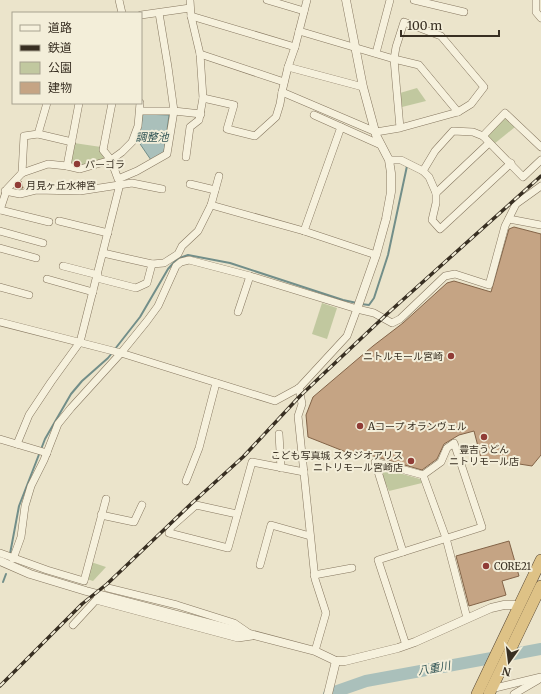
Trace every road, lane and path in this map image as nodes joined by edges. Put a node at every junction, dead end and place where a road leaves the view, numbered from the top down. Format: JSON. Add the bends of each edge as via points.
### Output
{"nodes":[{"id":1,"x":119,"y":0,"type":"edge"},
{"id":2,"x":190,"y":0,"type":"edge"},
{"id":3,"x":267,"y":0,"type":"edge"},
{"id":4,"x":307,"y":0,"type":"edge"},
{"id":5,"x":346,"y":0,"type":"edge"},
{"id":6,"x":390,"y":0,"type":"edge"},
{"id":7,"x":414,"y":0,"type":"edge"},
{"id":8,"x":536,"y":0,"type":"edge"},
{"id":9,"x":190,"y":8,"type":"junction"},
{"id":10,"x":304,"y":11,"type":"junction"},
{"id":11,"x":122,"y":12,"type":"edge"},
{"id":12,"x":159,"y":12,"type":"junction"},
{"id":13,"x":464,"y":12,"type":"dead end"},
{"id":14,"x":142,"y":16,"type":"edge"},
{"id":15,"x":191,"y":16,"type":"junction"},
{"id":16,"x":541,"y":18,"type":"edge"},
{"id":17,"x":299,"y":31,"type":"junction"},
{"id":18,"x":295,"y":47,"type":"junction"},
{"id":19,"x":356,"y":47,"type":"junction"},
{"id":20,"x":376,"y":53,"type":"junction"},
{"id":21,"x":200,"y":54,"type":"junction"},
{"id":22,"x":394,"y":60,"type":"junction"},
{"id":23,"x":288,"y":67,"type":"junction"},
{"id":24,"x":284,"y":82,"type":"junction"},
{"id":25,"x":363,"y":87,"type":"junction"},
{"id":26,"x":282,"y":92,"type":"junction"},
{"id":27,"x":203,"y":98,"type":"junction"},
{"id":28,"x":47,"y":104,"type":"edge"},
{"id":29,"x":79,"y":104,"type":"edge"},
{"id":30,"x":112,"y":104,"type":"edge"},
{"id":31,"x":140,"y":104,"type":"edge"},
{"id":32,"x":140,"y":111,"type":"junction"},
{"id":33,"x":174,"y":111,"type":"junction"},
{"id":34,"x":458,"y":112,"type":"junction"},
{"id":35,"x":201,"y":114,"type":"junction"},
{"id":36,"x":314,"y":115,"type":"dead end"},
{"id":37,"x":341,"y":127,"type":"junction"},
{"id":38,"x":400,"y":128,"type":"junction"},
{"id":39,"x":376,"y":132,"type":"junction"},
{"id":40,"x":38,"y":134,"type":"junction"},
{"id":41,"x":482,"y":136,"type":"junction"},
{"id":42,"x":72,"y":142,"type":"junction"},
{"id":43,"x":489,"y":143,"type":"junction"},
{"id":44,"x":381,"y":145,"type":"junction"},
{"id":45,"x":541,"y":147,"type":"edge"},
{"id":46,"x":186,"y":156,"type":"dead end"},
{"id":47,"x":111,"y":160,"type":"junction"},
{"id":48,"x":389,"y":160,"type":"junction"},
{"id":49,"x":541,"y":160,"type":"edge"},
{"id":50,"x":511,"y":163,"type":"junction"},
{"id":51,"x":67,"y":166,"type":"junction"},
{"id":52,"x":423,"y":171,"type":"junction"},
{"id":53,"x":22,"y":173,"type":"junction"},
{"id":54,"x":219,"y":176,"type":"dead end"},
{"id":55,"x":120,"y":184,"type":"junction"},
{"id":56,"x":190,"y":184,"type":"dead end"},
{"id":57,"x":541,"y":186,"type":"edge"},
{"id":58,"x":162,"y":189,"type":"dead end"},
{"id":59,"x":215,"y":190,"type":"junction"},
{"id":60,"x":5,"y":191,"type":"junction"},
{"id":61,"x":436,"y":193,"type":"junction"},
{"id":62,"x":211,"y":205,"type":"junction"},
{"id":63,"x":0,"y":210,"type":"edge"},
{"id":64,"x":509,"y":220,"type":"junction"},
{"id":65,"x":59,"y":221,"type":"dead end"},
{"id":66,"x":49,"y":222,"type":"dead end"},
{"id":67,"x":541,"y":225,"type":"edge"},
{"id":68,"x":0,"y":231,"type":"edge"},
{"id":69,"x":304,"y":231,"type":"junction"},
{"id":70,"x":108,"y":233,"type":"junction"},
{"id":71,"x":43,"y":243,"type":"dead end"},
{"id":72,"x":0,"y":248,"type":"edge"},
{"id":73,"x":103,"y":253,"type":"junction"},
{"id":74,"x":376,"y":255,"type":"junction"},
{"id":75,"x":36,"y":258,"type":"dead end"},
{"id":76,"x":152,"y":264,"type":"junction"},
{"id":77,"x":63,"y":266,"type":"dead end"},
{"id":78,"x":250,"y":276,"type":"junction"},
{"id":79,"x":97,"y":277,"type":"junction"},
{"id":80,"x":47,"y":279,"type":"dead end"},
{"id":81,"x":0,"y":288,"type":"edge"},
{"id":82,"x":93,"y":292,"type":"junction"},
{"id":83,"x":29,"y":296,"type":"dead end"},
{"id":84,"x":357,"y":309,"type":"junction"},
{"id":85,"x":238,"y":312,"type":"dead end"},
{"id":86,"x":0,"y":322,"type":"edge"},
{"id":87,"x":80,"y":342,"type":"junction"},
{"id":88,"x":121,"y":353,"type":"junction"},
{"id":89,"x":216,"y":383,"type":"junction"},
{"id":90,"x":299,"y":388,"type":"junction"},
{"id":91,"x":279,"y":434,"type":"dead end"},
{"id":92,"x":0,"y":439,"type":"edge"},
{"id":93,"x":16,"y":444,"type":"junction"},
{"id":94,"x":47,"y":453,"type":"junction"},
{"id":95,"x":281,"y":468,"type":"junction"},
{"id":96,"x":304,"y":472,"type":"junction"},
{"id":97,"x":423,"y":475,"type":"junction"},
{"id":98,"x":186,"y":481,"type":"dead end"},
{"id":99,"x":106,"y":499,"type":"dead end"},
{"id":100,"x":142,"y":505,"type":"dead end"},
{"id":101,"x":237,"y":514,"type":"junction"},
{"id":102,"x":101,"y":515,"type":"junction"},
{"id":103,"x":310,"y":536,"type":"junction"},
{"id":104,"x":446,"y":538,"type":"junction"},
{"id":105,"x":403,"y":552,"type":"junction"},
{"id":106,"x":0,"y":553,"type":"edge"},
{"id":107,"x":13,"y":559,"type":"junction"},
{"id":108,"x":541,"y":560,"type":"edge"},
{"id":109,"x":0,"y":561,"type":"edge"},
{"id":110,"x":260,"y":564,"type":"dead end"},
{"id":111,"x":352,"y":568,"type":"dead end"},
{"id":112,"x":314,"y":575,"type":"junction"},
{"id":113,"x":541,"y":586,"type":"edge"},
{"id":114,"x":108,"y":588,"type":"dead end"},
{"id":115,"x":519,"y":605,"type":"junction"},
{"id":116,"x":467,"y":618,"type":"junction"},
{"id":117,"x":72,"y":625,"type":"dead end"},
{"id":118,"x":252,"y":636,"type":"junction"},
{"id":119,"x":406,"y":645,"type":"junction"},
{"id":120,"x":315,"y":651,"type":"junction"},
{"id":121,"x":335,"y":664,"type":"junction"},
{"id":122,"x":541,"y":677,"type":"edge"},
{"id":123,"x":486,"y":690,"type":"edge"},
{"id":124,"x":328,"y":694,"type":"edge"},
{"id":125,"x":514,"y":694,"type":"edge"}],
"edges":[{"from":1,"to":11,"type":"street"},
{"from":2,"to":9,"type":"street"},
{"from":3,"to":10,"type":"street"},
{"from":4,"to":10,"type":"street"},
{"from":5,"to":19,"type":"street"},
{"from":6,"to":20,"type":"street"},
{"from":7,"to":13,"type":"street"},
{"from":8,"to":16,"type":"street","via":[[536,12]]},
{"from":9,"to":12,"type":"street"},
{"from":9,"to":15,"type":"street"},
{"from":10,"to":17,"type":"street"},
{"from":12,"to":14,"type":"street"},
{"from":12,"to":33,"type":"street"},
{"from":15,"to":18,"type":"street"},
{"from":15,"to":21,"type":"street"},
{"from":17,"to":18,"type":"street"},
{"from":17,"to":19,"type":"street"},
{"from":18,"to":23,"type":"street"},
{"from":19,"to":20,"type":"street"},
{"from":19,"to":25,"type":"street"},
{"from":20,"to":22,"type":"street"},
{"from":21,"to":24,"type":"street"},
{"from":21,"to":27,"type":"street"},
{"from":22,"to":34,"type":"street","via":[[419,65]]},
{"from":22,"to":34,"type":"street","via":[[404,22],[441,36],[484,87],[471,104]]},
{"from":22,"to":38,"type":"street"},
{"from":23,"to":24,"type":"street"},
{"from":23,"to":25,"type":"street"},
{"from":24,"to":26,"type":"street"},
{"from":25,"to":39,"type":"street"},
{"from":26,"to":27,"type":"street","via":[[276,117],[255,136],[227,129],[234,105]]},
{"from":26,"to":39,"type":"street"},
{"from":27,"to":35,"type":"street"},
{"from":28,"to":40,"type":"street"},
{"from":29,"to":42,"type":"street"},
{"from":30,"to":47,"type":"street","via":[[103,146],[104,153]]},
{"from":31,"to":32,"type":"street"},
{"from":32,"to":33,"type":"street"},
{"from":32,"to":47,"type":"street","via":[[132,142]]},
{"from":33,"to":35,"type":"street"},
{"from":33,"to":47,"type":"street","via":[[167,154],[118,179]]},
{"from":34,"to":38,"type":"street"},
{"from":35,"to":46,"type":"street","via":[[199,120],[190,127]]},
{"from":36,"to":37,"type":"street"},
{"from":37,"to":44,"type":"street"},
{"from":37,"to":69,"type":"street"},
{"from":38,"to":39,"type":"street"},
{"from":39,"to":44,"type":"street"},
{"from":40,"to":42,"type":"street"},
{"from":40,"to":53,"type":"street","via":[[24,136]]},
{"from":41,"to":43,"type":"street"},
{"from":41,"to":45,"type":"street","via":[[505,113]]},
{"from":41,"to":52,"type":"street","via":[[473,132],[453,131],[434,151]]},
{"from":42,"to":51,"type":"street"},
{"from":43,"to":50,"type":"street"},
{"from":43,"to":61,"type":"street"},
{"from":44,"to":48,"type":"street"},
{"from":47,"to":51,"type":"street","via":[[80,169]]},
{"from":48,"to":52,"type":"street","via":[[401,160]]},
{"from":48,"to":74,"type":"street","via":[[391,192]]},
{"from":49,"to":50,"type":"street","via":[[524,177]]},
{"from":50,"to":61,"type":"street","via":[[440,228],[432,220]]},
{"from":51,"to":53,"type":"street","via":[[48,164]]},
{"from":52,"to":61,"type":"street","via":[[429,176]]},
{"from":53,"to":60,"type":"street"},
{"from":54,"to":59,"type":"street"},
{"from":55,"to":58,"type":"street","via":[[132,183]]},
{"from":55,"to":60,"type":"street","via":[[80,191],[36,190],[20,194]]},
{"from":55,"to":70,"type":"street"},
{"from":56,"to":59,"type":"street"},
{"from":57,"to":64,"type":"street","via":[[516,204]]},
{"from":59,"to":62,"type":"street"},
{"from":60,"to":63,"type":"street"},
{"from":62,"to":69,"type":"street"},
{"from":62,"to":76,"type":"street","via":[[198,230],[182,246],[178,254],[164,263]]},
{"from":63,"to":66,"type":"street"},
{"from":64,"to":67,"type":"street"},
{"from":64,"to":84,"type":"street","via":[[505,226],[489,285],[455,274],[445,276],[400,319],[392,323],[374,313]]},
{"from":65,"to":70,"type":"street"},
{"from":68,"to":71,"type":"street"},
{"from":69,"to":74,"type":"street"},
{"from":70,"to":73,"type":"street"},
{"from":72,"to":75,"type":"street"},
{"from":73,"to":76,"type":"street"},
{"from":73,"to":79,"type":"street"},
{"from":74,"to":84,"type":"street"},
{"from":76,"to":79,"type":"street","via":[[147,283],[136,288]]},
{"from":77,"to":79,"type":"street"},
{"from":78,"to":84,"type":"street"},
{"from":78,"to":85,"type":"street"},
{"from":78,"to":88,"type":"street","via":[[189,260],[181,262],[176,266],[158,306]]},
{"from":79,"to":82,"type":"street"},
{"from":80,"to":82,"type":"street"},
{"from":81,"to":83,"type":"street"},
{"from":82,"to":87,"type":"street"},
{"from":84,"to":90,"type":"street","via":[[347,336]]},
{"from":86,"to":87,"type":"street"},
{"from":87,"to":88,"type":"street"},
{"from":87,"to":93,"type":"street","via":[[29,415]]},
{"from":88,"to":89,"type":"street"},
{"from":88,"to":94,"type":"street","via":[[58,424]]},
{"from":89,"to":90,"type":"street","via":[[275,401]]},
{"from":89,"to":98,"type":"street","via":[[199,448]]},
{"from":90,"to":96,"type":"street","via":[[302,404],[298,416]]},
{"from":91,"to":95,"type":"street"},
{"from":92,"to":93,"type":"street"},
{"from":93,"to":94,"type":"street"},
{"from":94,"to":107,"type":"street","via":[[29,493],[21,537]]},
{"from":95,"to":96,"type":"street"},
{"from":95,"to":101,"type":"street","via":[[252,462]]},
{"from":96,"to":103,"type":"street"},
{"from":97,"to":104,"type":"street"},
{"from":97,"to":104,"type":"street","via":[[441,462],[447,448],[454,442],[482,527]]},
{"from":97,"to":105,"type":"street","via":[[375,462]]},
{"from":99,"to":102,"type":"street"},
{"from":100,"to":102,"type":"street","via":[[134,522]]},
{"from":101,"to":101,"type":"street","via":[[228,548],[169,533],[171,527],[196,505]]},
{"from":102,"to":107,"type":"street","via":[[84,581]]},
{"from":103,"to":110,"type":"street","via":[[272,525]]},
{"from":103,"to":112,"type":"street"},
{"from":104,"to":105,"type":"street"},
{"from":104,"to":116,"type":"street"},
{"from":105,"to":119,"type":"street","via":[[378,560]]},
{"from":106,"to":107,"type":"street"},
{"from":108,"to":115,"type":"highway"},
{"from":109,"to":118,"type":"street","via":[[30,574],[86,591]]},
{"from":111,"to":112,"type":"street"},
{"from":112,"to":120,"type":"street","via":[[326,613]]},
{"from":113,"to":123,"type":"highway"},
{"from":114,"to":118,"type":"street","via":[[177,605],[234,623]]},
{"from":115,"to":116,"type":"street","via":[[491,608]]},
{"from":115,"to":123,"type":"highway"},
{"from":116,"to":119,"type":"street"},
{"from":117,"to":118,"type":"street","via":[[96,600],[238,638]]},
{"from":118,"to":120,"type":"street"},
{"from":119,"to":121,"type":"street"},
{"from":120,"to":121,"type":"street"},
{"from":121,"to":124,"type":"street"},
{"from":122,"to":123,"type":"street"},
{"from":122,"to":125,"type":"street"}]}
